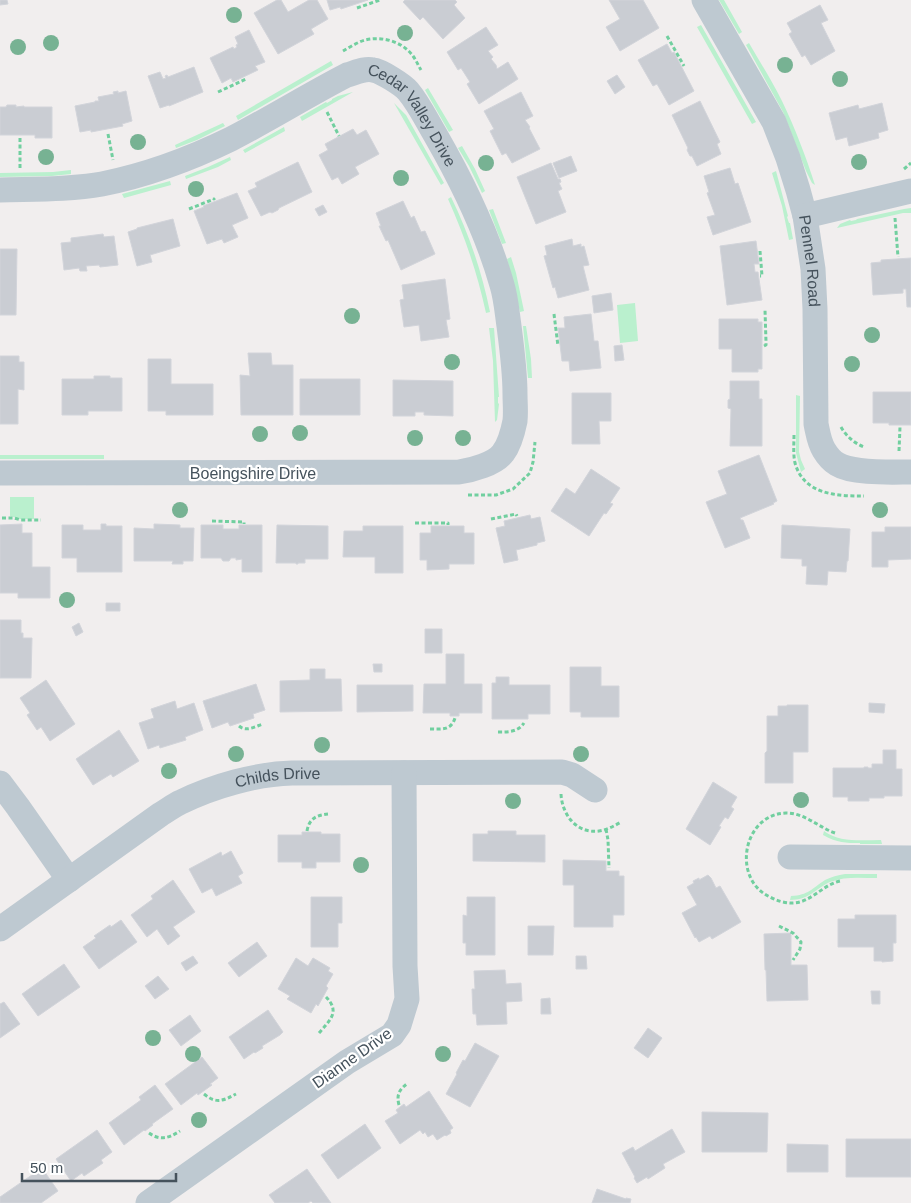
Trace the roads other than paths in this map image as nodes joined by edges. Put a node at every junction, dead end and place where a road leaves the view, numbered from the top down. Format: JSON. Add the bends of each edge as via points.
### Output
{"nodes":[{"id":1,"x":704,"y":0,"type":"edge"},
{"id":2,"x":904,"y":181,"type":"edge"},
{"id":3,"x":0,"y":190,"type":"edge"},
{"id":4,"x":805,"y":216,"type":"junction"},
{"id":5,"x":502,"y":455,"type":"joint"},
{"id":6,"x":905,"y":459,"type":"edge"},
{"id":7,"x":0,"y":473,"type":"edge"},
{"id":8,"x":404,"y":773,"type":"junction"},
{"id":9,"x":0,"y":783,"type":"edge"},
{"id":10,"x":595,"y":790,"type":"dead end"},
{"id":11,"x":790,"y":857,"type":"dead end"},
{"id":12,"x":911,"y":858,"type":"edge"},
{"id":13,"x":69,"y":880,"type":"junction"},
{"id":14,"x":0,"y":929,"type":"edge"},
{"id":15,"x":148,"y":1203,"type":"edge"}],
"edges":[{"from":1,"to":4,"type":"street","name":"Pennel Road","via":[[774,122]]},
{"from":2,"to":4,"type":"street"},
{"from":3,"to":5,"type":"street","name":"Cedar Valley Drive","via":[[81,187],[154,170],[231,139],[347,75],[373,70],[390,77],[407,90],[442,146],[473,207],[502,287],[515,386],[515,419]]},
{"from":4,"to":6,"type":"street","name":"Pennel Road","via":[[814,291],[818,437],[836,464],[846,468],[863,470]]},
{"from":5,"to":7,"type":"street","name":"Boeingshire Drive","via":[[459,472]]},
{"from":8,"to":10,"type":"street","name":"Childs Drive","via":[[562,772]]},
{"from":8,"to":13,"type":"street","name":"Childs Drive","via":[[277,774],[217,788],[179,802]]},
{"from":8,"to":15,"type":"street","name":"Dianne Drive","via":[[407,999],[399,1025],[392,1035],[347,1062]]},
{"from":9,"to":13,"type":"street"},
{"from":11,"to":12,"type":"street"},
{"from":13,"to":14,"type":"street","name":"Childs Drive"}]}
